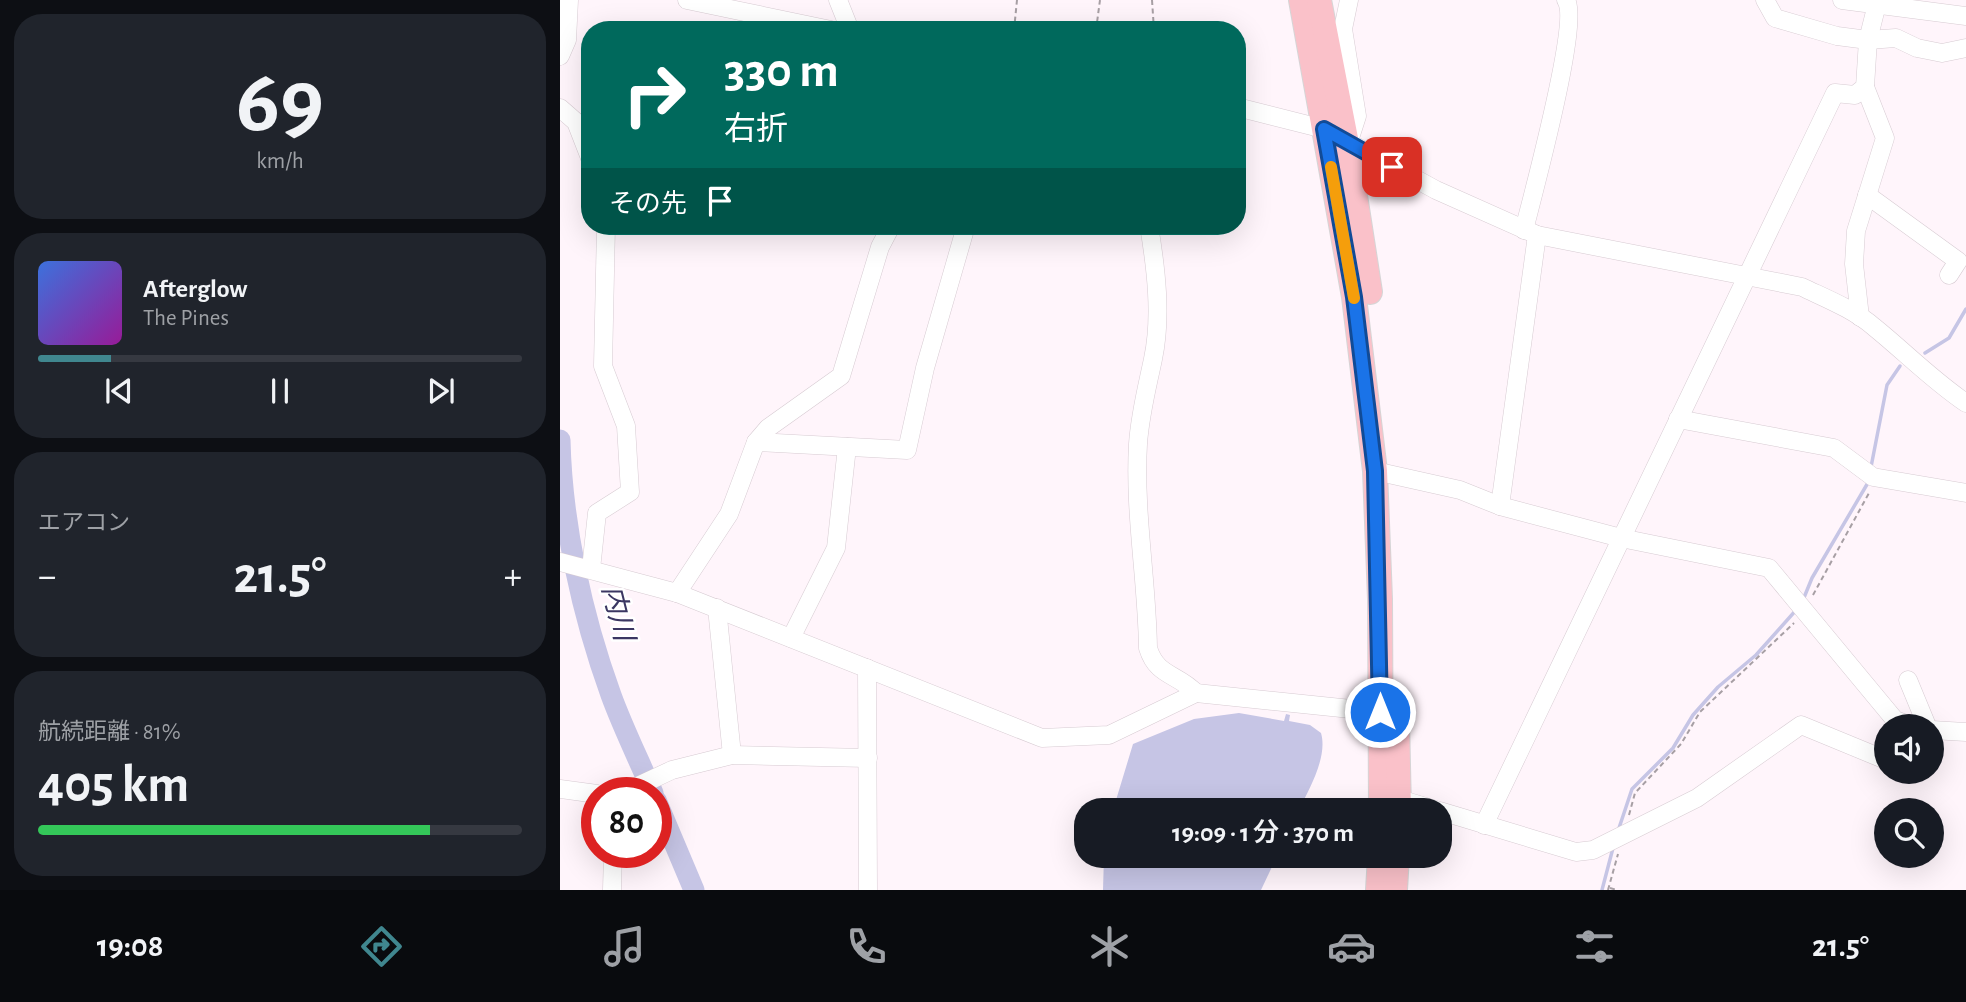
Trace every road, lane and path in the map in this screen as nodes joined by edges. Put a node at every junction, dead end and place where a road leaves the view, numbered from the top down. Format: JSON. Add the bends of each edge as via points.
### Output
{"nodes":[{"id":1,"x":569,"y":0,"type":"edge"},
{"id":2,"x":687,"y":0,"type":"edge"},
{"id":3,"x":838,"y":0,"type":"edge"},
{"id":4,"x":1017,"y":0,"type":"edge"},
{"id":5,"x":1100,"y":0,"type":"edge"},
{"id":6,"x":1152,"y":0,"type":"edge"},
{"id":7,"x":1301,"y":0,"type":"edge"},
{"id":8,"x":1319,"y":0,"type":"edge"},
{"id":9,"x":1349,"y":0,"type":"edge"},
{"id":10,"x":1566,"y":0,"type":"edge"},
{"id":11,"x":1765,"y":0,"type":"edge"},
{"id":12,"x":1842,"y":0,"type":"edge"},
{"id":13,"x":1878,"y":2,"type":"edge"},
{"id":14,"x":1930,"y":5,"type":"edge"},
{"id":15,"x":1966,"y":16,"type":"edge"},
{"id":16,"x":788,"y":21,"type":"edge"},
{"id":17,"x":846,"y":21,"type":"edge"},
{"id":18,"x":1015,"y":21,"type":"edge"},
{"id":19,"x":1098,"y":21,"type":"edge"},
{"id":20,"x":1153,"y":21,"type":"edge"},
{"id":21,"x":1868,"y":40,"type":"junction"},
{"id":22,"x":1966,"y":48,"type":"edge"},
{"id":23,"x":560,"y":56,"type":"edge"},
{"id":24,"x":1865,"y":87,"type":"junction"},
{"id":25,"x":560,"y":107,"type":"edge"},
{"id":26,"x":1246,"y":109,"type":"edge"},
{"id":27,"x":1324,"y":129,"type":"junction"},
{"id":28,"x":581,"y":135,"type":"edge"},
{"id":29,"x":1348,"y":144,"type":"junction"},
{"id":30,"x":1867,"y":195,"type":"junction"},
{"id":31,"x":1531,"y":232,"type":"junction"},
{"id":32,"x":606,"y":235,"type":"edge"},
{"id":33,"x":886,"y":235,"type":"edge"},
{"id":34,"x":963,"y":235,"type":"edge"},
{"id":35,"x":1150,"y":235,"type":"edge"},
{"id":36,"x":1746,"y":275,"type":"junction"},
{"id":37,"x":1949,"y":275,"type":"dead end"},
{"id":38,"x":1860,"y":317,"type":"junction"},
{"id":39,"x":1966,"y":403,"type":"edge"},
{"id":40,"x":1678,"y":419,"type":"junction"},
{"id":41,"x":756,"y":442,"type":"junction"},
{"id":42,"x":846,"y":447,"type":"junction"},
{"id":43,"x":1381,"y":474,"type":"junction"},
{"id":44,"x":1871,"y":476,"type":"junction"},
{"id":45,"x":1966,"y":493,"type":"edge"},
{"id":46,"x":1500,"y":506,"type":"junction"},
{"id":47,"x":1621,"y":538,"type":"junction"},
{"id":48,"x":560,"y":562,"type":"edge"},
{"id":49,"x":588,"y":568,"type":"junction"},
{"id":50,"x":677,"y":593,"type":"junction"},
{"id":51,"x":1802,"y":606,"type":"junction"},
{"id":52,"x":717,"y":608,"type":"junction"},
{"id":53,"x":791,"y":638,"type":"junction"},
{"id":54,"x":867,"y":668,"type":"junction"},
{"id":55,"x":1908,"y":680,"type":"dead end"},
{"id":56,"x":1196,"y":692,"type":"junction"},
{"id":57,"x":1380,"y":712,"type":"junction"},
{"id":58,"x":1890,"y":714,"type":"edge"},
{"id":59,"x":1922,"y":714,"type":"edge"},
{"id":60,"x":1944,"y":731,"type":"edge"},
{"id":61,"x":1966,"y":732,"type":"edge"},
{"id":62,"x":732,"y":755,"type":"junction"},
{"id":63,"x":1874,"y":755,"type":"edge"},
{"id":64,"x":868,"y":758,"type":"junction"},
{"id":65,"x":658,"y":777,"type":"edge"},
{"id":66,"x":560,"y":789,"type":"edge"},
{"id":67,"x":581,"y":792,"type":"edge"},
{"id":68,"x":1389,"y":798,"type":"edge"},
{"id":69,"x":1390,"y":798,"type":"edge"},
{"id":70,"x":1452,"y":815,"type":"edge"},
{"id":71,"x":1484,"y":825,"type":"junction"},
{"id":72,"x":1618,"y":839,"type":"junction"},
{"id":73,"x":613,"y":868,"type":"edge"},
{"id":74,"x":1379,"y":868,"type":"edge"},
{"id":75,"x":1396,"y":868,"type":"edge"},
{"id":76,"x":1608,"y":889,"type":"edge"},
{"id":77,"x":612,"y":890,"type":"edge"},
{"id":78,"x":868,"y":890,"type":"edge"},
{"id":79,"x":1378,"y":890,"type":"edge"},
{"id":80,"x":1395,"y":890,"type":"edge"},
{"id":81,"x":1617,"y":890,"type":"edge"}],
"edges":[{"from":1,"to":23,"type":"street","via":[[567,40]]},
{"from":2,"to":16,"type":"street"},
{"from":3,"to":17,"type":"street"},
{"from":4,"to":18,"type":"path"},
{"from":5,"to":19,"type":"path"},
{"from":6,"to":20,"type":"path"},
{"from":7,"to":27,"type":"highway"},
{"from":8,"to":29,"type":"highway"},
{"from":9,"to":29,"type":"street","via":[[1343,29],[1357,116]]},
{"from":10,"to":31,"type":"street","via":[[1570,17]]},
{"from":11,"to":21,"type":"street","via":[[1775,18]]},
{"from":12,"to":13,"type":"street"},
{"from":13,"to":14,"type":"street"},
{"from":13,"to":21,"type":"street"},
{"from":14,"to":15,"type":"street"},
{"from":21,"to":22,"type":"street","via":[[1896,38],[1942,53]]},
{"from":21,"to":24,"type":"street"},
{"from":24,"to":30,"type":"street","via":[[1885,138]]},
{"from":24,"to":36,"type":"street","via":[[1855,95],[1835,93]]},
{"from":25,"to":28,"type":"street","via":[[576,122]]},
{"from":26,"to":27,"type":"street"},
{"from":27,"to":29,"type":"street"},
{"from":27,"to":43,"type":"highway"},
{"from":29,"to":31,"type":"street"},
{"from":29,"to":43,"type":"highway","via":[[1373,311]]},
{"from":30,"to":37,"type":"street","via":[[1958,261]]},
{"from":30,"to":38,"type":"street","via":[[1856,231],[1854,264]]},
{"from":31,"to":36,"type":"street"},
{"from":31,"to":46,"type":"street"},
{"from":32,"to":49,"type":"street","via":[[603,366],[626,426],[630,492],[597,513]]},
{"from":33,"to":41,"type":"street","via":[[841,376],[768,428]]},
{"from":34,"to":42,"type":"street","via":[[906,450]]},
{"from":35,"to":56,"type":"street","via":[[1158,316],[1138,445],[1138,518],[1148,648],[1153,663]]},
{"from":36,"to":38,"type":"street","via":[[1802,287]]},
{"from":36,"to":40,"type":"street"},
{"from":38,"to":39,"type":"street"},
{"from":40,"to":44,"type":"street","via":[[1834,448]]},
{"from":40,"to":47,"type":"street"},
{"from":41,"to":42,"type":"street"},
{"from":41,"to":50,"type":"street","via":[[729,514]]},
{"from":42,"to":53,"type":"street","via":[[836,548]]},
{"from":43,"to":46,"type":"street","via":[[1460,490]]},
{"from":43,"to":57,"type":"highway"},
{"from":43,"to":69,"type":"highway"},
{"from":44,"to":45,"type":"street"},
{"from":44,"to":51,"type":"path","via":[[1871,488]]},
{"from":46,"to":47,"type":"street"},
{"from":47,"to":51,"type":"street","via":[[1757,563],[1769,568]]},
{"from":47,"to":71,"type":"street"},
{"from":48,"to":49,"type":"street"},
{"from":49,"to":50,"type":"street"},
{"from":50,"to":52,"type":"street"},
{"from":51,"to":58,"type":"street"},
{"from":51,"to":72,"type":"path","via":[[1773,646],[1700,712],[1681,744],[1635,793]]},
{"from":52,"to":53,"type":"street"},
{"from":52,"to":62,"type":"street"},
{"from":53,"to":54,"type":"street"},
{"from":54,"to":56,"type":"street","via":[[1042,738],[1109,735]]},
{"from":54,"to":64,"type":"street"},
{"from":55,"to":59,"type":"street"},
{"from":56,"to":57,"type":"street"},
{"from":57,"to":68,"type":"highway"},
{"from":60,"to":61,"type":"street"},
{"from":62,"to":64,"type":"street"},
{"from":62,"to":65,"type":"street"},
{"from":63,"to":72,"type":"street","via":[[1801,725],[1697,798]]},
{"from":64,"to":78,"type":"street"},
{"from":66,"to":67,"type":"street"},
{"from":70,"to":71,"type":"street"},
{"from":71,"to":72,"type":"street","via":[[1576,852]]},
{"from":72,"to":76,"type":"path"},
{"from":73,"to":77,"type":"street"},
{"from":74,"to":79,"type":"highway"},
{"from":75,"to":80,"type":"highway"},
{"from":76,"to":81,"type":"path"}]}
